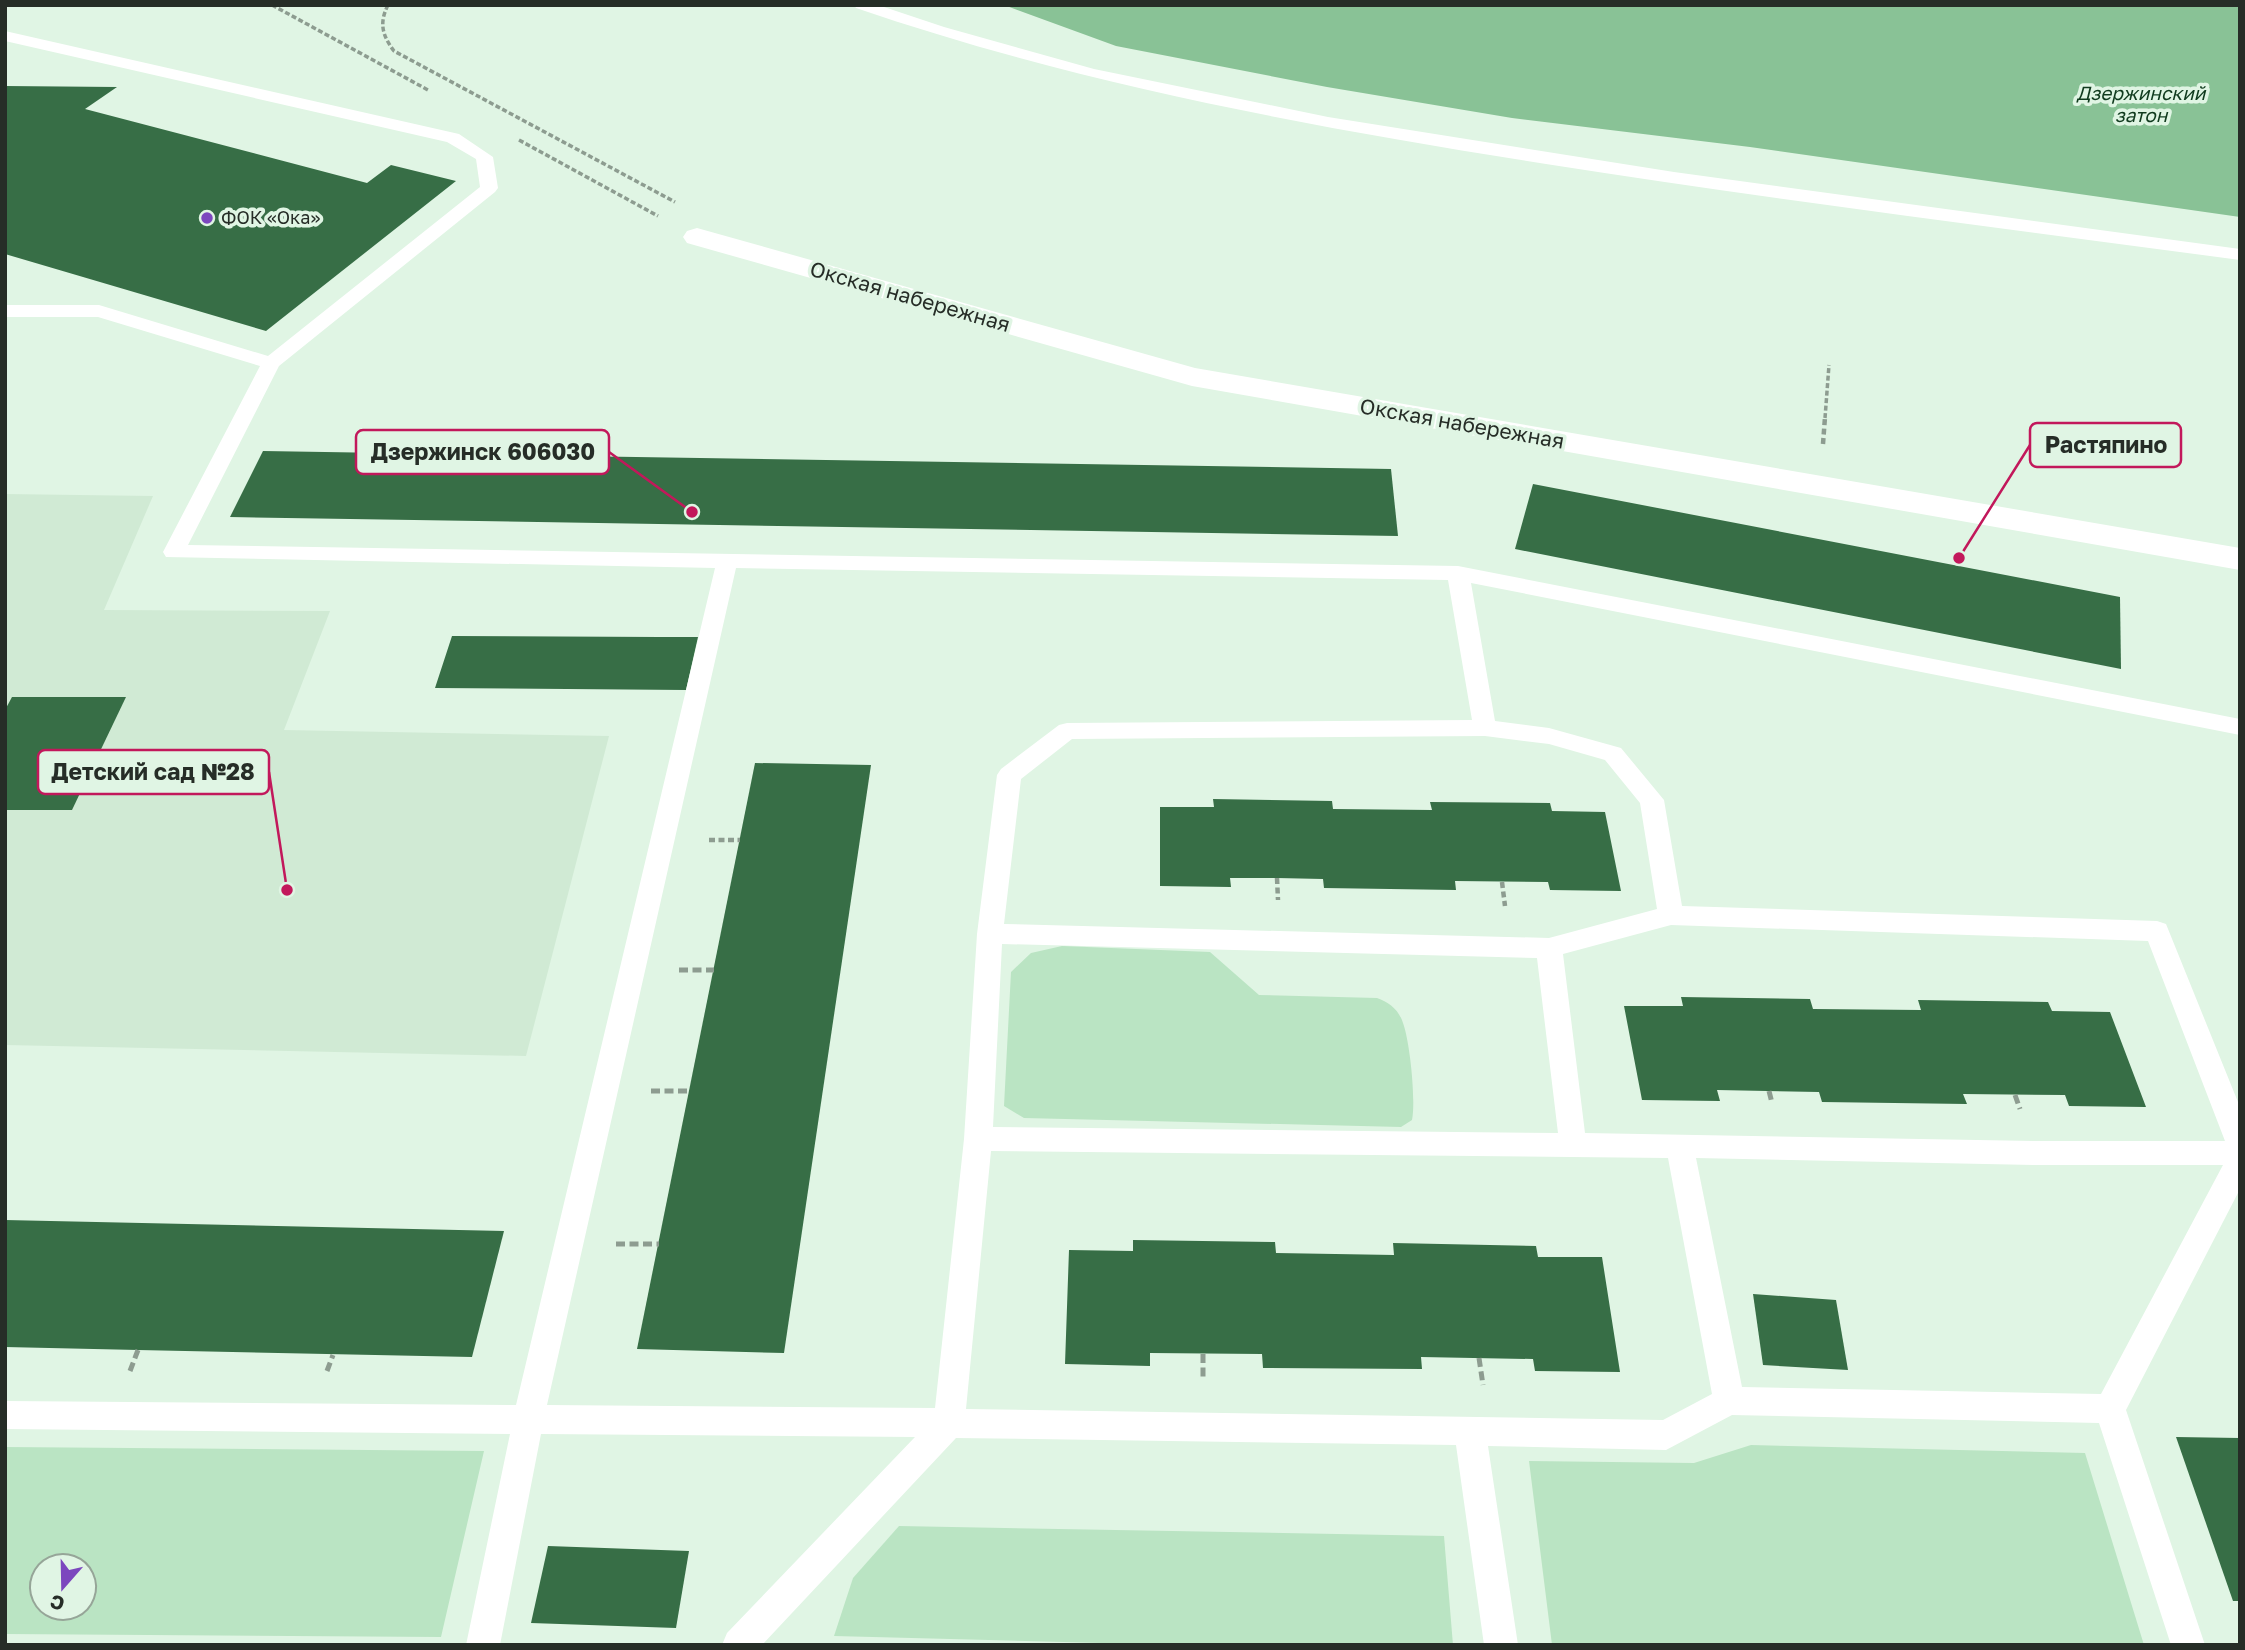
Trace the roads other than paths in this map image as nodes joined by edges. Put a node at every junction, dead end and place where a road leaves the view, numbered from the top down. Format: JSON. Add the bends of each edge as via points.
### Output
{"nodes":[{"id":1,"x":862,"y":5,"type":"edge"},
{"id":2,"x":5,"y":36,"type":"edge"},
{"id":3,"x":697,"y":237,"type":"dead end"},
{"id":4,"x":2240,"y":255,"type":"edge"},
{"id":5,"x":5,"y":311,"type":"edge"},
{"id":6,"x":271,"y":363,"type":"junction"},
{"id":7,"x":2240,"y":559,"type":"edge"},
{"id":8,"x":727,"y":561,"type":"junction"},
{"id":9,"x":1458,"y":573,"type":"junction"},
{"id":10,"x":2240,"y":727,"type":"edge"},
{"id":11,"x":1485,"y":728,"type":"junction"},
{"id":12,"x":1671,"y":915,"type":"junction"},
{"id":13,"x":990,"y":934,"type":"junction"},
{"id":14,"x":1549,"y":948,"type":"junction"},
{"id":15,"x":978,"y":1139,"type":"junction"},
{"id":16,"x":2240,"y":1143,"type":"edge"},
{"id":17,"x":1573,"y":1146,"type":"junction"},
{"id":18,"x":1680,"y":1146,"type":"junction"},
{"id":19,"x":2240,"y":1153,"type":"edge"},
{"id":20,"x":2240,"y":1161,"type":"edge"},
{"id":21,"x":1729,"y":1401,"type":"junction"},
{"id":22,"x":2110,"y":1409,"type":"junction"},
{"id":23,"x":5,"y":1415,"type":"edge"},
{"id":24,"x":528,"y":1421,"type":"junction"},
{"id":25,"x":949,"y":1423,"type":"junction"},
{"id":26,"x":1470,"y":1431,"type":"junction"},
{"id":27,"x":483,"y":1645,"type":"edge"},
{"id":28,"x":739,"y":1645,"type":"edge"},
{"id":29,"x":1501,"y":1645,"type":"edge"},
{"id":30,"x":2188,"y":1645,"type":"edge"}],
"edges":[{"from":1,"to":4,"type":"lane","via":[[1066,68],[1328,124],[1702,184]]},
{"from":2,"to":6,"type":"lane","via":[[453,138],[484,157],[489,188]]},
{"from":3,"to":7,"type":"street","name":"Окская набережная","via":[[1192,377]]},
{"from":5,"to":6,"type":"lane","via":[[99,311]]},
{"from":6,"to":8,"type":"lane","via":[[174,552]]},
{"from":8,"to":9,"type":"lane"},
{"from":8,"to":24,"type":"lane"},
{"from":9,"to":10,"type":"lane"},
{"from":9,"to":11,"type":"lane"},
{"from":11,"to":12,"type":"lane","via":[[1549,736],[1613,754],[1652,800]]},
{"from":11,"to":13,"type":"lane","via":[[1067,731],[1009,775]]},
{"from":12,"to":14,"type":"lane"},
{"from":12,"to":16,"type":"lane","via":[[2157,931]]},
{"from":13,"to":14,"type":"lane"},
{"from":13,"to":15,"type":"lane"},
{"from":14,"to":17,"type":"lane"},
{"from":15,"to":17,"type":"lane"},
{"from":15,"to":25,"type":"lane"},
{"from":17,"to":18,"type":"lane"},
{"from":18,"to":19,"type":"lane"},
{"from":18,"to":21,"type":"lane"},
{"from":20,"to":22,"type":"lane"},
{"from":21,"to":22,"type":"lane"},
{"from":21,"to":26,"type":"lane","via":[[1666,1434]]},
{"from":22,"to":30,"type":"lane"},
{"from":23,"to":24,"type":"lane"},
{"from":24,"to":25,"type":"lane"},
{"from":24,"to":27,"type":"lane"},
{"from":25,"to":26,"type":"lane"},
{"from":25,"to":28,"type":"lane"},
{"from":26,"to":29,"type":"lane"}]}
